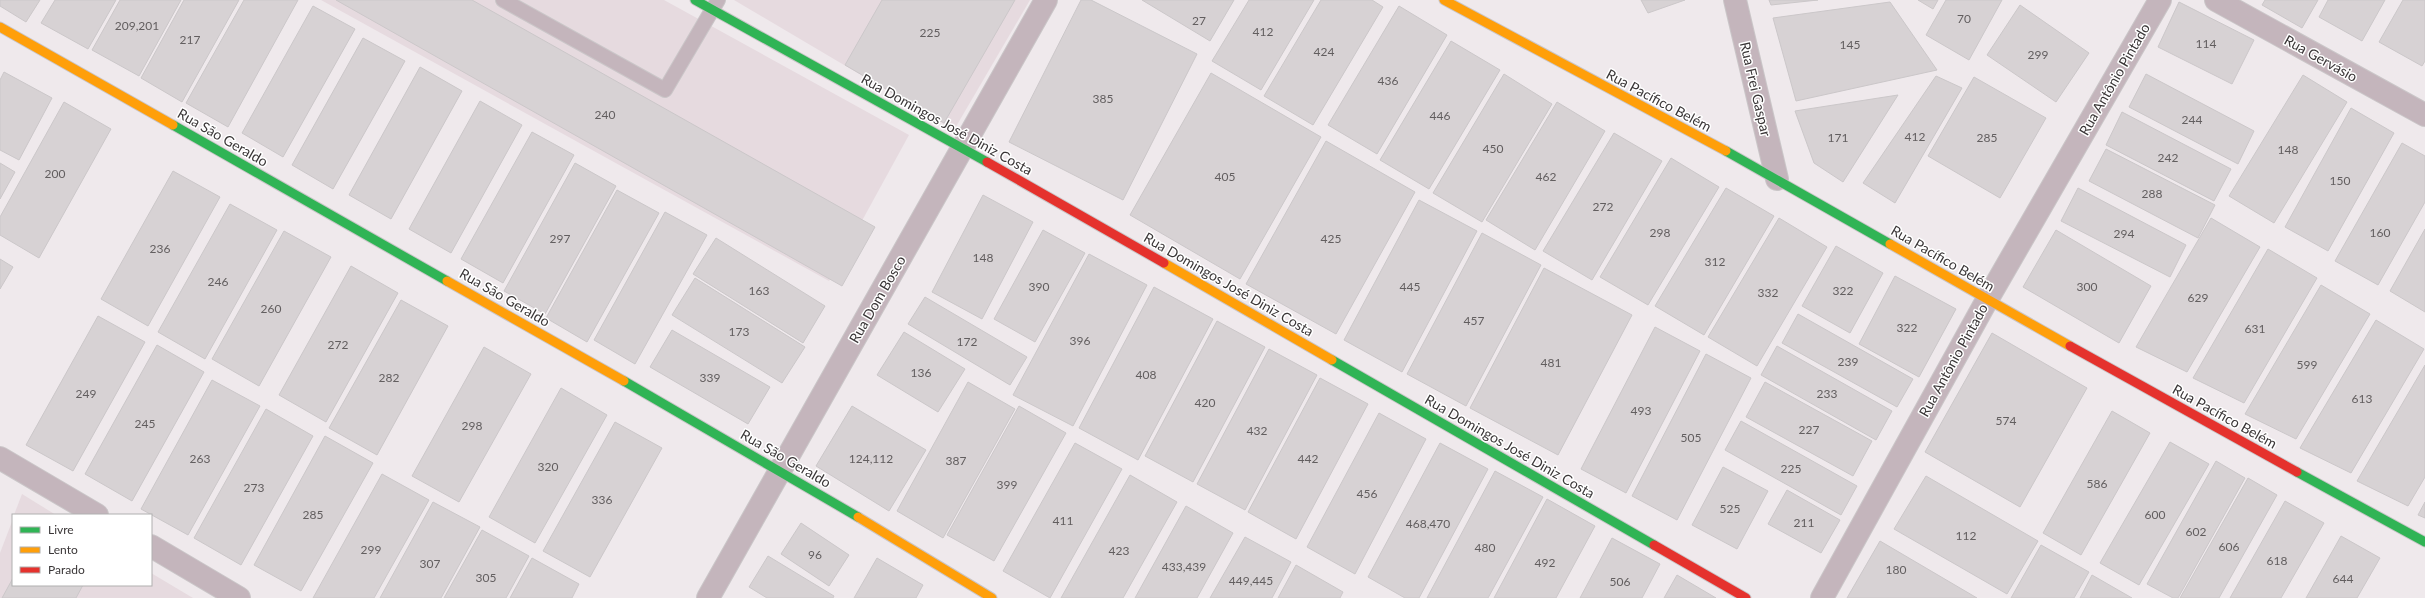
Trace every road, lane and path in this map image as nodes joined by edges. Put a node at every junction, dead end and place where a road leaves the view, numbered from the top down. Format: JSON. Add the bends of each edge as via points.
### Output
{"nodes":[{"id":1,"x":503,"y":0,"type":"edge"},
{"id":2,"x":695,"y":0,"type":"edge"},
{"id":3,"x":1046,"y":0,"type":"edge"},
{"id":4,"x":1444,"y":0,"type":"edge"},
{"id":5,"x":1735,"y":0,"type":"edge"},
{"id":6,"x":2160,"y":0,"type":"edge"},
{"id":7,"x":2216,"y":0,"type":"edge"},
{"id":8,"x":715,"y":5,"type":"edge"},
{"id":9,"x":0,"y":27,"type":"edge"},
{"id":10,"x":2425,"y":115,"type":"edge"},
{"id":11,"x":963,"y":148,"type":"junction"},
{"id":12,"x":1777,"y":179,"type":"junction"},
{"id":13,"x":1987,"y":300,"type":"junction"},
{"id":14,"x":0,"y":458,"type":"edge"},
{"id":15,"x":780,"y":470,"type":"junction"},
{"id":16,"x":95,"y":514,"type":"edge"},
{"id":17,"x":2425,"y":542,"type":"edge"},
{"id":18,"x":152,"y":547,"type":"edge"},
{"id":19,"x":239,"y":598,"type":"edge"},
{"id":20,"x":708,"y":598,"type":"edge"},
{"id":21,"x":992,"y":598,"type":"edge"},
{"id":22,"x":1746,"y":598,"type":"edge"},
{"id":23,"x":1822,"y":598,"type":"edge"}],
"edges":[{"from":1,"to":8,"type":"lane","via":[[665,90]]},
{"from":2,"to":8,"type":"street","name":"Rua Domingos José Diniz Costa"},
{"from":3,"to":11,"type":"street","name":"Rua Dom Bosco"},
{"from":4,"to":12,"type":"street","name":"Rua Pacífico Belém"},
{"from":5,"to":12,"type":"street","name":"Rua Frei Gaspar"},
{"from":6,"to":13,"type":"street","name":"Rua Antônio Pintado"},
{"from":7,"to":10,"type":"street","name":"Rua Gervásio"},
{"from":8,"to":11,"type":"street","name":"Rua Domingos José Diniz Costa"},
{"from":9,"to":15,"type":"street","name":"Rua São Geraldo"},
{"from":11,"to":15,"type":"street","name":"Rua Dom Bosco"},
{"from":11,"to":22,"type":"street","name":"Rua Domingos José Diniz Costa"},
{"from":12,"to":13,"type":"street","name":"Rua Pacífico Belém"},
{"from":13,"to":17,"type":"street","name":"Rua Pacífico Belém"},
{"from":13,"to":23,"type":"street","name":"Rua Antônio Pintado"},
{"from":14,"to":16,"type":"street"},
{"from":15,"to":20,"type":"street","name":"Rua Dom Bosco"},
{"from":15,"to":21,"type":"street","name":"Rua São Geraldo"},
{"from":18,"to":19,"type":"street"}]}
